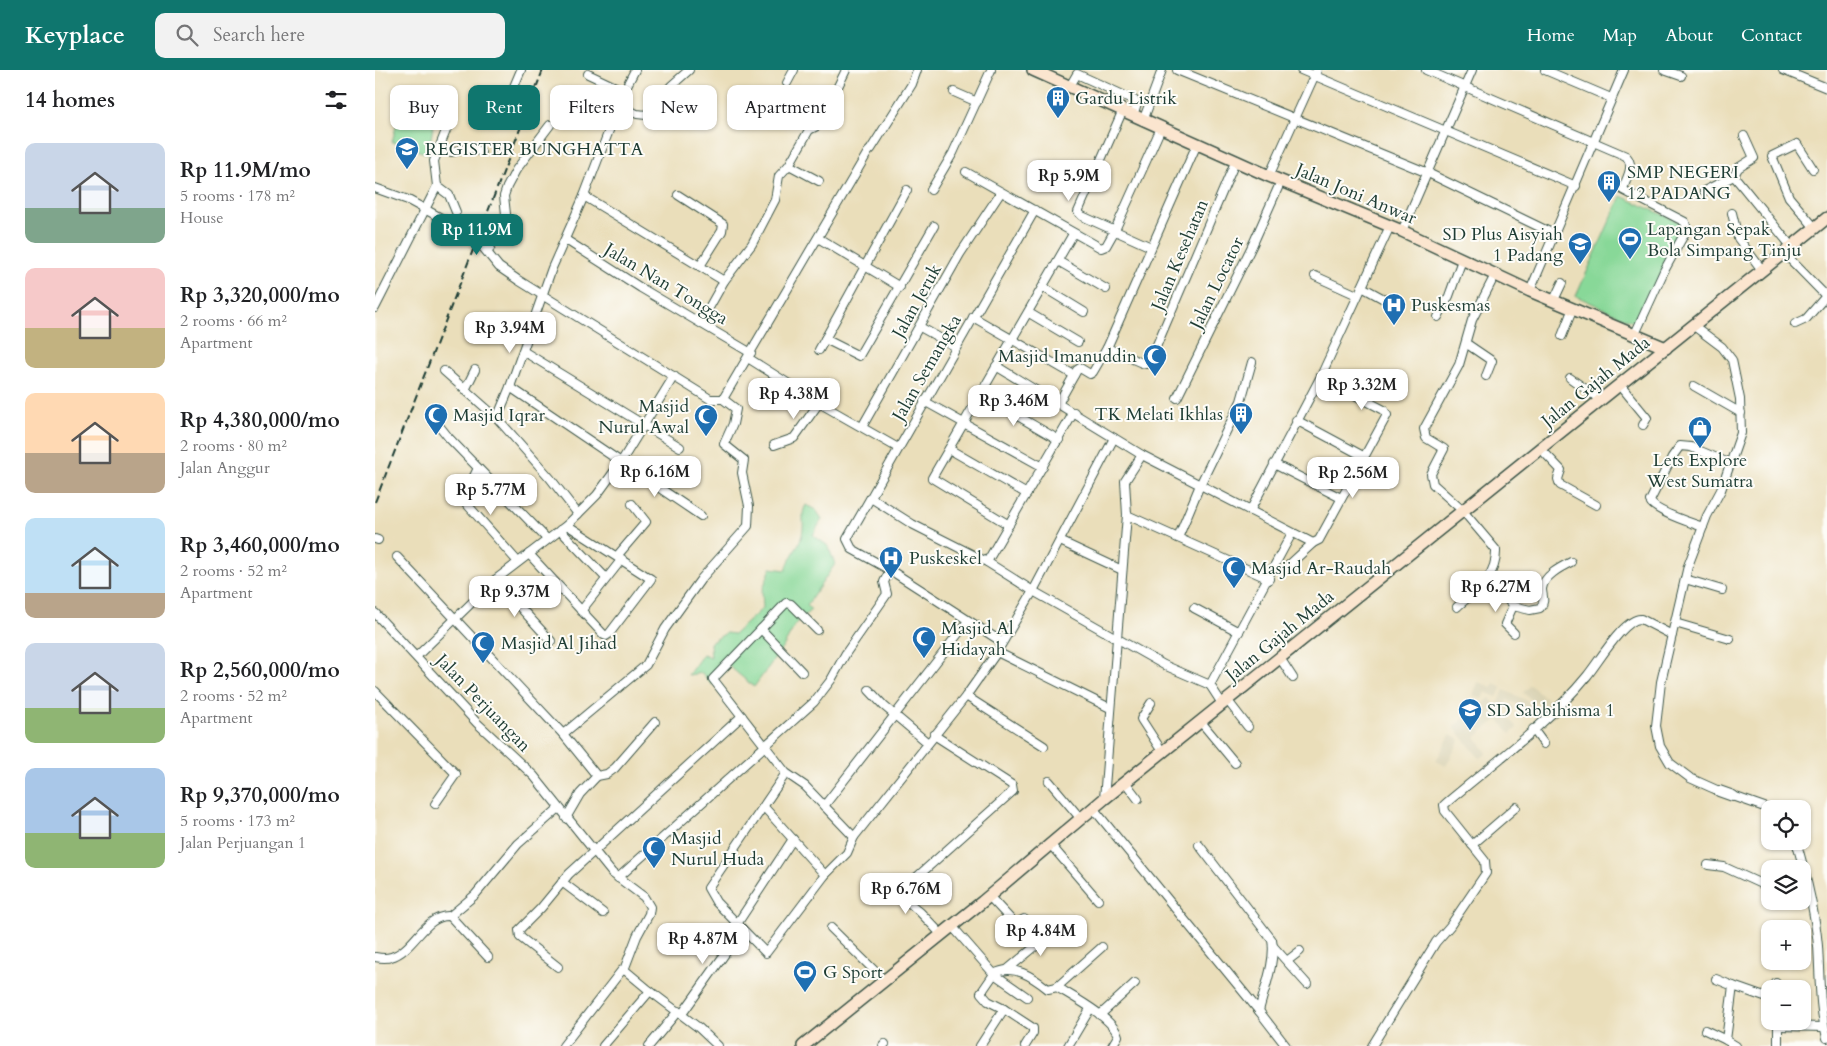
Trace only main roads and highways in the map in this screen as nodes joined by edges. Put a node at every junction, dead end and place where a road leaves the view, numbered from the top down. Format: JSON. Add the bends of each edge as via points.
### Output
{"nodes":[{"id":1,"x":1033,"y":70,"type":"edge"},
{"id":2,"x":1827,"y":218,"type":"edge"},
{"id":3,"x":1665,"y":348,"type":"junction"},
{"id":4,"x":803,"y":1046,"type":"edge"}],
"edges":[{"from":1,"to":3,"type":"main road","name":"Jalan Joni Anwar"},
{"from":2,"to":3,"type":"main road","name":"Jalan Gajah Mada"},
{"from":3,"to":4,"type":"main road","name":"Jalan Gajah Mada","via":[[1104,799]]}]}
